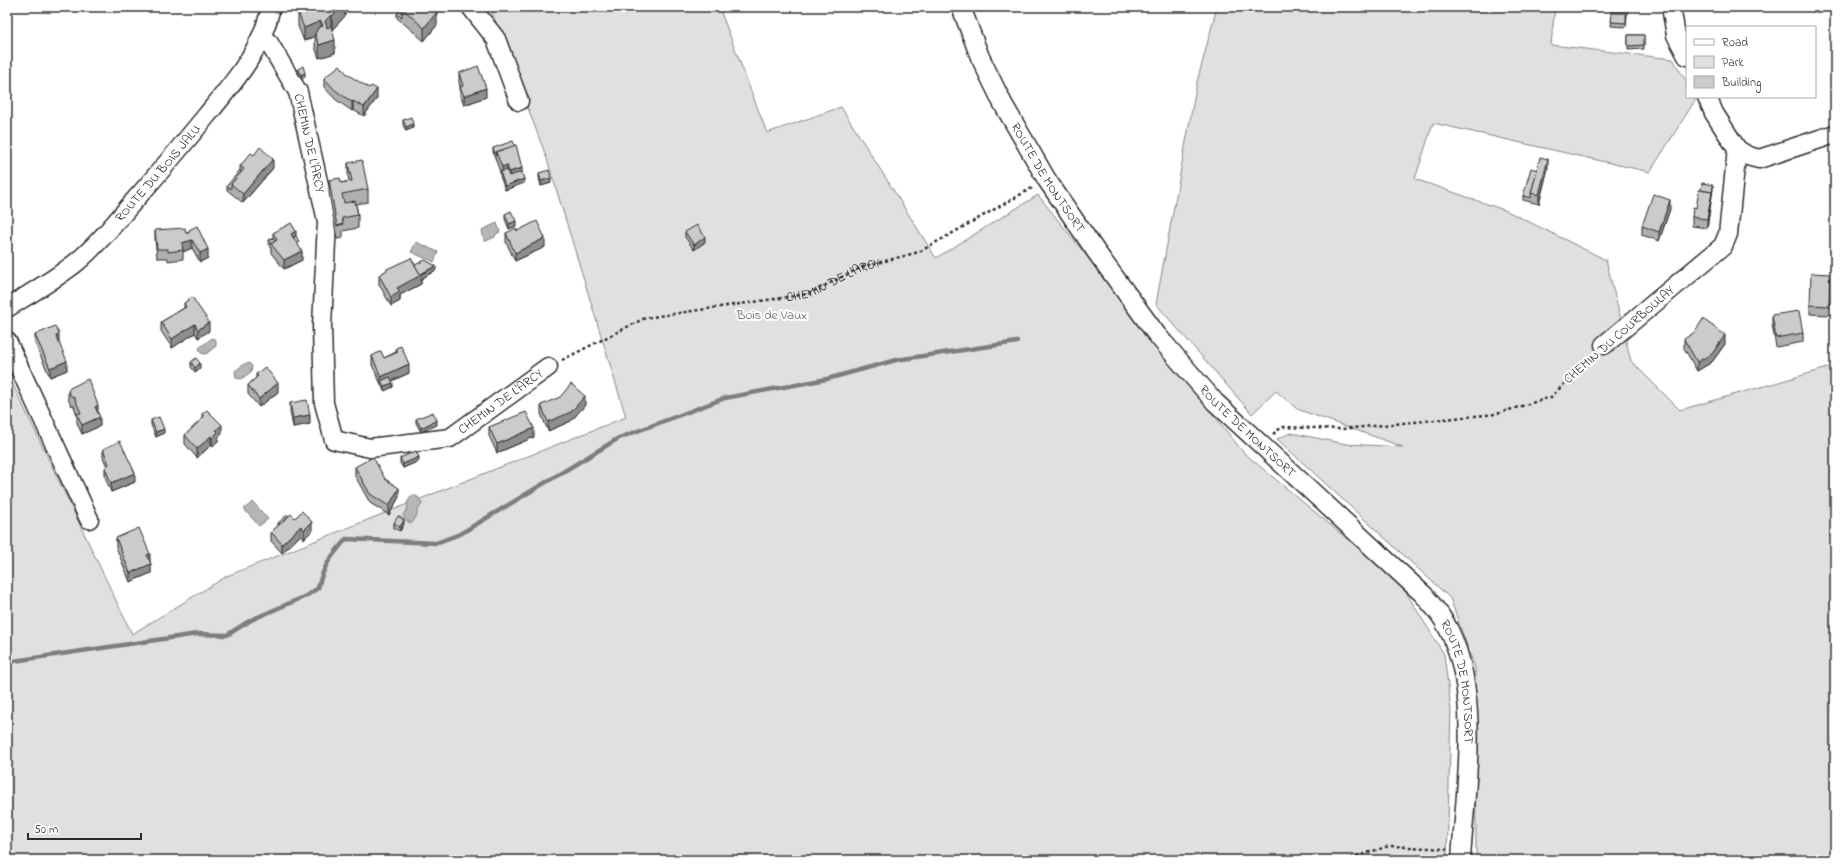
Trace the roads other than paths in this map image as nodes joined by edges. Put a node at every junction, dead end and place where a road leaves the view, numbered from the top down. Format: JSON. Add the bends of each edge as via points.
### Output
{"nodes":[{"id":1,"x":271,"y":7,"type":"edge"},
{"id":2,"x":471,"y":7,"type":"edge"},
{"id":3,"x":961,"y":7,"type":"edge"},
{"id":4,"x":1671,"y":7,"type":"edge"},
{"id":5,"x":262,"y":38,"type":"junction"},
{"id":6,"x":1686,"y":54,"type":"edge"},
{"id":7,"x":1707,"y":98,"type":"edge"},
{"id":8,"x":519,"y":101,"type":"dead end"},
{"id":9,"x":1835,"y":134,"type":"edge"},
{"id":10,"x":1737,"y":149,"type":"junction"},
{"id":11,"x":7,"y":308,"type":"edge"},
{"id":12,"x":7,"y":341,"type":"edge"},
{"id":13,"x":1604,"y":345,"type":"road end"},
{"id":14,"x":548,"y":367,"type":"road end"},
{"id":15,"x":89,"y":519,"type":"dead end"},
{"id":16,"x":1461,"y":855,"type":"edge"}],
"edges":[{"from":1,"to":5,"type":"street","name":"ROUTE DU BOIS JALU"},
{"from":2,"to":8,"type":"street","via":[[496,39]]},
{"from":3,"to":16,"type":"street","name":"ROUTE DE MONTSORT","via":[[980,57],[1003,104],[1047,180],[1157,335],[1215,402],[1424,595],[1444,621],[1457,650],[1466,689],[1469,732]]},
{"from":4,"to":6,"type":"street","via":[[1676,34]]},
{"from":5,"to":11,"type":"street","name":"ROUTE DU BOIS JALU","via":[[231,86],[98,242],[54,278]]},
{"from":5,"to":14,"type":"street","name":"CHEMIN DE L'ARCY","via":[[269,43],[298,92],[327,221],[322,334],[324,403],[334,440],[370,448],[450,438]]},
{"from":7,"to":10,"type":"street"},
{"from":9,"to":10,"type":"street","via":[[1759,159]]},
{"from":10,"to":13,"type":"street","name":"CHEMIN DU COURBOULAY","via":[[1728,234],[1723,246]]},
{"from":12,"to":15,"type":"street"}]}
